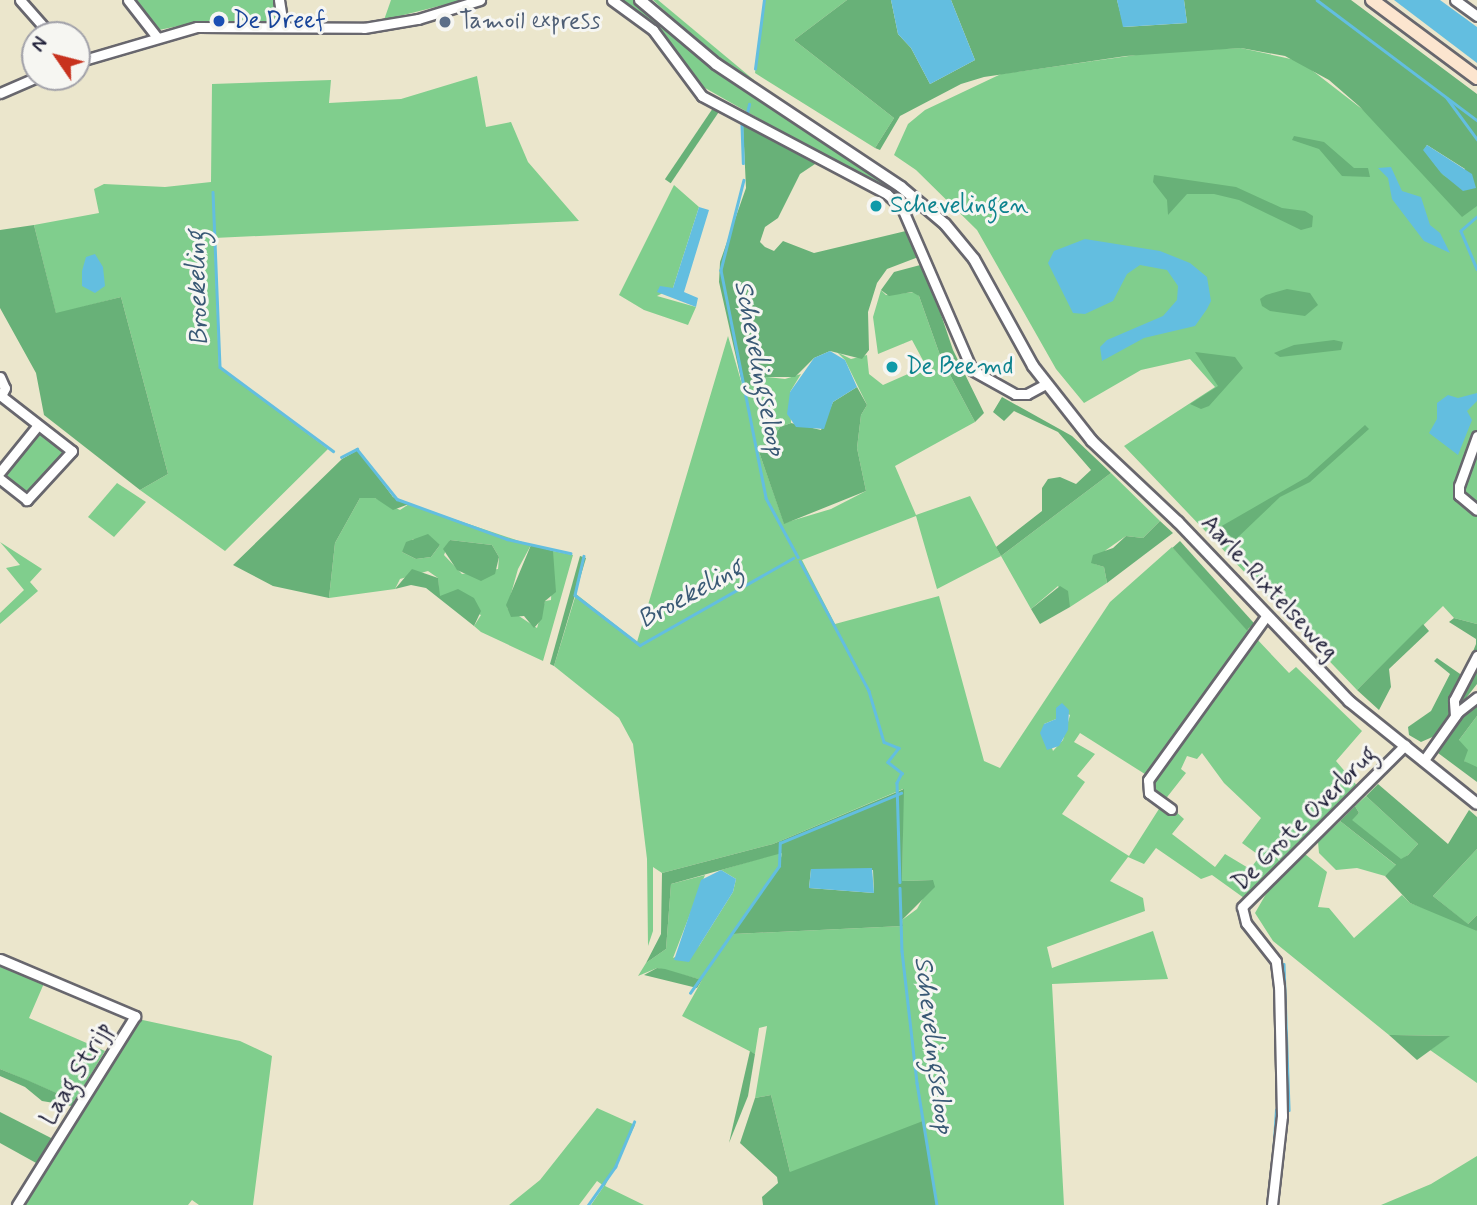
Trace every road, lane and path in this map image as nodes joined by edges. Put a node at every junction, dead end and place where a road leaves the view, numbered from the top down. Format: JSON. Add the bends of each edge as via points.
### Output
{"nodes":[{"id":1,"x":20,"y":0,"type":"edge"},
{"id":2,"x":128,"y":0,"type":"edge"},
{"id":3,"x":279,"y":0,"type":"edge"},
{"id":4,"x":481,"y":0,"type":"edge"},
{"id":5,"x":612,"y":0,"type":"edge"},
{"id":6,"x":640,"y":0,"type":"edge"},
{"id":7,"x":1372,"y":0,"type":"edge"},
{"id":8,"x":1455,"y":0,"type":"edge"},
{"id":9,"x":1477,"y":16,"type":"edge"},
{"id":10,"x":39,"y":21,"type":"edge"},
{"id":11,"x":283,"y":25,"type":"junction"},
{"id":12,"x":156,"y":36,"type":"junction"},
{"id":13,"x":91,"y":57,"type":"edge"},
{"id":14,"x":1477,"y":78,"type":"edge"},
{"id":15,"x":21,"y":84,"type":"edge"},
{"id":16,"x":0,"y":93,"type":"edge"},
{"id":17,"x":0,"y":377,"type":"edge"},
{"id":18,"x":1046,"y":384,"type":"junction"},
{"id":19,"x":1,"y":396,"type":"edge"},
{"id":20,"x":38,"y":425,"type":"junction"},
{"id":21,"x":1477,"y":436,"type":"edge"},
{"id":22,"x":0,"y":472,"type":"edge"},
{"id":23,"x":0,"y":479,"type":"edge"},
{"id":24,"x":1477,"y":510,"type":"edge"},
{"id":25,"x":1267,"y":615,"type":"junction"},
{"id":26,"x":1477,"y":656,"type":"edge"},
{"id":27,"x":1477,"y":697,"type":"edge"},
{"id":28,"x":1455,"y":716,"type":"junction"},
{"id":29,"x":1405,"y":745,"type":"junction"},
{"id":30,"x":1424,"y":760,"type":"junction"},
{"id":31,"x":1477,"y":804,"type":"edge"},
{"id":32,"x":1171,"y":809,"type":"dead end"},
{"id":33,"x":0,"y":959,"type":"edge"},
{"id":34,"x":17,"y":1205,"type":"edge"},
{"id":35,"x":1272,"y":1205,"type":"edge"}],
"edges":[{"from":1,"to":10,"type":"street"},
{"from":2,"to":12,"type":"street"},
{"from":3,"to":11,"type":"street"},
{"from":4,"to":11,"type":"street","via":[[390,26]]},
{"from":5,"to":18,"type":"street","via":[[653,30],[693,88],[887,194],[911,221],[963,359],[972,370],[1015,394],[1027,394]]},
{"from":6,"to":18,"type":"street","name":"Aarle-Rixtelseweg","via":[[756,93],[901,187],[945,224],[974,259]]},
{"from":7,"to":14,"type":"main road"},
{"from":8,"to":9,"type":"street"},
{"from":11,"to":12,"type":"street","via":[[219,25]]},
{"from":12,"to":13,"type":"street"},
{"from":15,"to":16,"type":"street"},
{"from":17,"to":19,"type":"street","via":[[5,388]]},
{"from":18,"to":25,"type":"street","name":"Aarle-Rixtelseweg","via":[[1092,441]]},
{"from":19,"to":20,"type":"street"},
{"from":20,"to":22,"type":"street"},
{"from":20,"to":23,"type":"street","via":[[72,451],[27,500]]},
{"from":21,"to":24,"type":"street","via":[[1459,495]]},
{"from":25,"to":29,"type":"street","name":"Aarle-Rixtelseweg","via":[[1349,701]]},
{"from":25,"to":32,"type":"street","via":[[1148,780],[1149,793]]},
{"from":26,"to":28,"type":"street","via":[[1454,700]]},
{"from":27,"to":28,"type":"street"},
{"from":28,"to":30,"type":"street"},
{"from":29,"to":30,"type":"street","name":"Aarle-Rixtelseweg"},
{"from":29,"to":35,"type":"street","name":"De Grote Overbrug","via":[[1242,907],[1246,923],[1276,961],[1279,987],[1283,1116]]},
{"from":30,"to":31,"type":"street","name":"Aarle-Rixtelseweg"},
{"from":33,"to":34,"type":"street","name":"Laag Strijp","via":[[135,1016]]}]}
